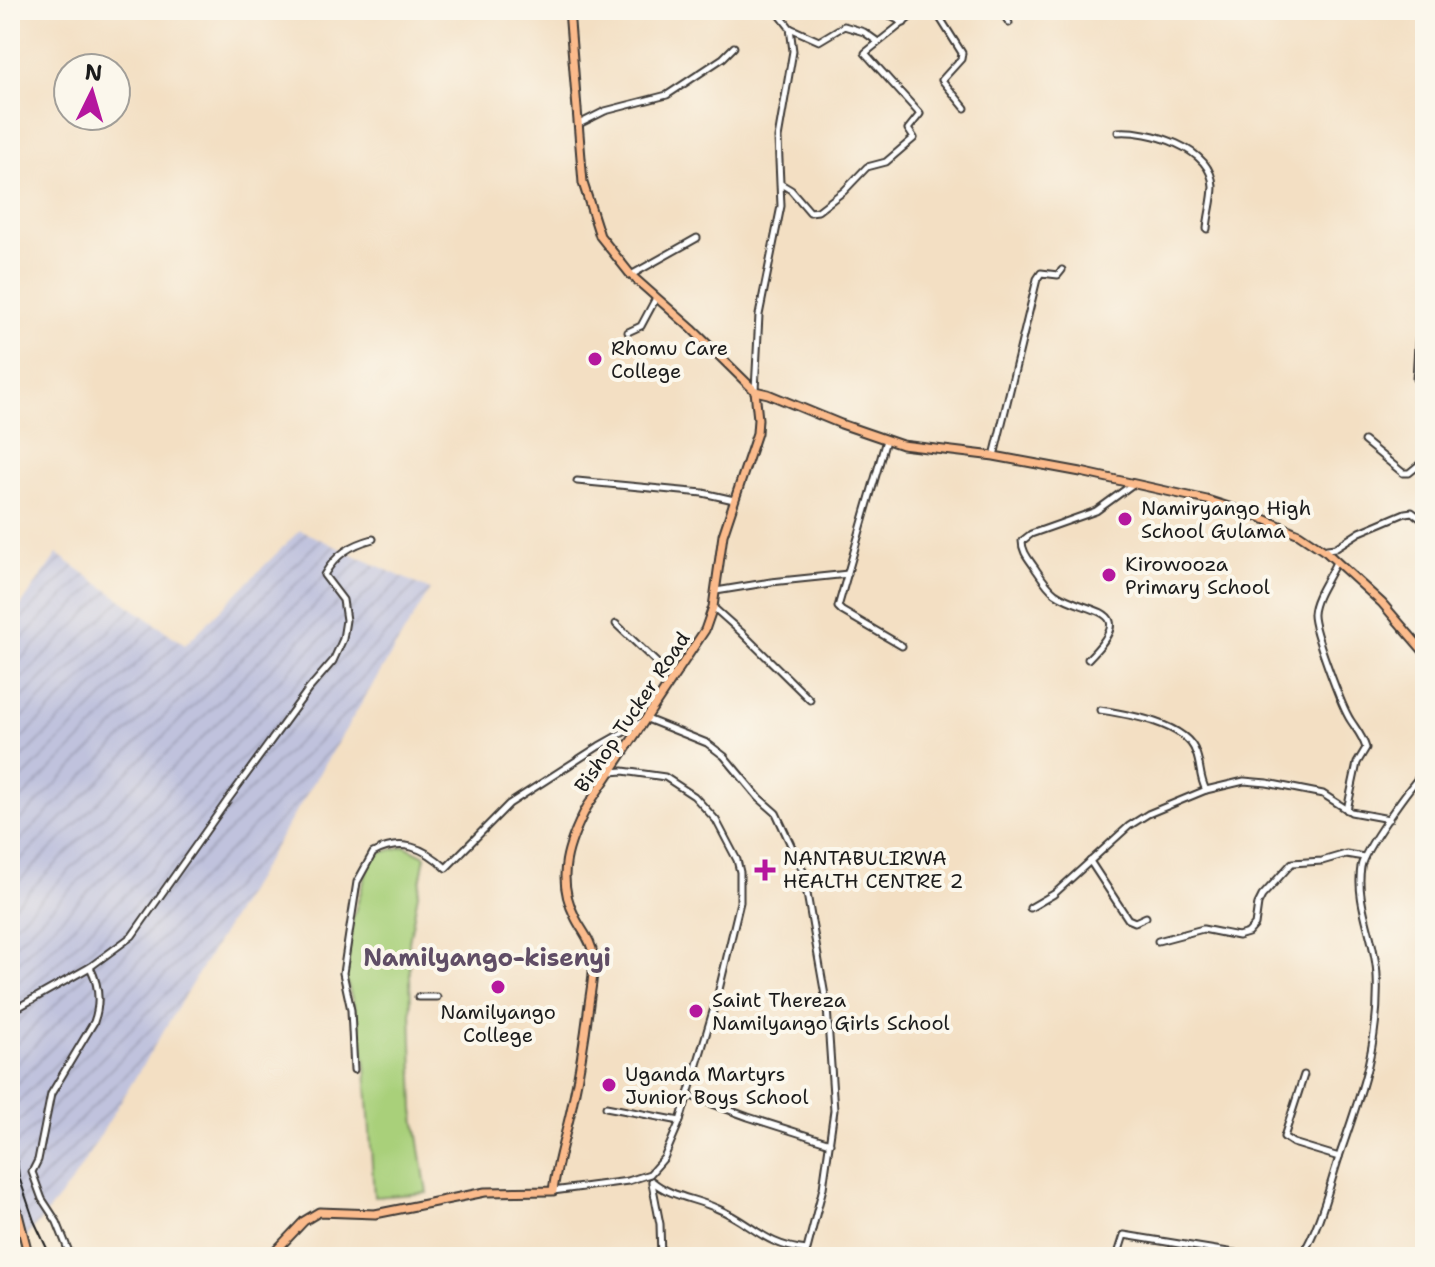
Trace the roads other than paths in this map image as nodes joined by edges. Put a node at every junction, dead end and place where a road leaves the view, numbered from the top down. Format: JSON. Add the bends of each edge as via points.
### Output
{"nodes":[{"id":1,"x":569,"y":10,"type":"edge"},
{"id":2,"x":776,"y":10,"type":"edge"},
{"id":3,"x":878,"y":10,"type":"edge"},
{"id":4,"x":919,"y":10,"type":"edge"},
{"id":5,"x":935,"y":10,"type":"edge"},
{"id":6,"x":1001,"y":10,"type":"edge"},
{"id":7,"x":904,"y":23,"type":"junction"},
{"id":8,"x":1009,"y":23,"type":"dead end"},
{"id":9,"x":790,"y":28,"type":"junction"},
{"id":10,"x":878,"y":42,"type":"junction"},
{"id":11,"x":734,"y":47,"type":"dead end"},
{"id":12,"x":965,"y":108,"type":"dead end"},
{"id":13,"x":578,"y":124,"type":"junction"},
{"id":14,"x":1118,"y":132,"type":"dead end"},
{"id":15,"x":781,"y":184,"type":"junction"},
{"id":16,"x":1207,"y":229,"type":"dead end"},
{"id":17,"x":697,"y":238,"type":"dead end"},
{"id":18,"x":1062,"y":270,"type":"dead end"},
{"id":19,"x":631,"y":275,"type":"junction"},
{"id":20,"x":656,"y":298,"type":"junction"},
{"id":21,"x":1425,"y":322,"type":"edge"},
{"id":22,"x":628,"y":332,"type":"dead end"},
{"id":23,"x":1416,"y":379,"type":"dead end"},
{"id":24,"x":755,"y":391,"type":"junction"},
{"id":25,"x":886,"y":440,"type":"junction"},
{"id":26,"x":1364,"y":441,"type":"dead end"},
{"id":27,"x":994,"y":456,"type":"junction"},
{"id":28,"x":1425,"y":460,"type":"edge"},
{"id":29,"x":577,"y":481,"type":"dead end"},
{"id":30,"x":1134,"y":483,"type":"junction"},
{"id":31,"x":734,"y":500,"type":"junction"},
{"id":32,"x":1425,"y":522,"type":"edge"},
{"id":33,"x":373,"y":539,"type":"dead end"},
{"id":34,"x":1327,"y":549,"type":"dead end"},
{"id":35,"x":1336,"y":562,"type":"junction"},
{"id":36,"x":849,"y":573,"type":"junction"},
{"id":37,"x":715,"y":592,"type":"junction"},
{"id":38,"x":713,"y":607,"type":"junction"},
{"id":39,"x":616,"y":624,"type":"dead end"},
{"id":40,"x":902,"y":646,"type":"dead end"},
{"id":41,"x":1425,"y":653,"type":"edge"},
{"id":42,"x":1088,"y":659,"type":"dead end"},
{"id":43,"x":674,"y":679,"type":"junction"},
{"id":44,"x":810,"y":700,"type":"dead end"},
{"id":45,"x":1100,"y":710,"type":"dead end"},
{"id":46,"x":647,"y":719,"type":"junction"},
{"id":47,"x":1425,"y":771,"type":"edge"},
{"id":48,"x":610,"y":773,"type":"junction"},
{"id":49,"x":1206,"y":790,"type":"junction"},
{"id":50,"x":1347,"y":810,"type":"junction"},
{"id":51,"x":1389,"y":819,"type":"junction"},
{"id":52,"x":1364,"y":857,"type":"junction"},
{"id":53,"x":1090,"y":861,"type":"junction"},
{"id":54,"x":1030,"y":908,"type":"dead end"},
{"id":55,"x":1146,"y":917,"type":"dead end"},
{"id":56,"x":1158,"y":941,"type":"dead end"},
{"id":57,"x":90,"y":967,"type":"junction"},
{"id":58,"x":418,"y":997,"type":"dead end"},
{"id":59,"x":437,"y":997,"type":"dead end"},
{"id":60,"x":10,"y":1012,"type":"edge"},
{"id":61,"x":354,"y":1070,"type":"dead end"},
{"id":62,"x":1304,"y":1075,"type":"dead end"},
{"id":63,"x":688,"y":1095,"type":"junction"},
{"id":64,"x":606,"y":1107,"type":"dead end"},
{"id":65,"x":680,"y":1121,"type":"junction"},
{"id":66,"x":830,"y":1143,"type":"junction"},
{"id":67,"x":1339,"y":1157,"type":"junction"},
{"id":68,"x":651,"y":1178,"type":"junction"},
{"id":69,"x":553,"y":1191,"type":"junction"},
{"id":70,"x":10,"y":1204,"type":"edge"},
{"id":71,"x":806,"y":1254,"type":"edge"},
{"id":72,"x":29,"y":1257,"type":"edge"},
{"id":73,"x":71,"y":1257,"type":"edge"},
{"id":74,"x":270,"y":1257,"type":"edge"},
{"id":75,"x":661,"y":1257,"type":"edge"},
{"id":76,"x":1117,"y":1257,"type":"edge"},
{"id":77,"x":1259,"y":1257,"type":"edge"},
{"id":78,"x":1301,"y":1257,"type":"edge"}],
"edges":[{"from":1,"to":13,"type":"main road"},
{"from":2,"to":9,"type":"street"},
{"from":3,"to":7,"type":"street"},
{"from":4,"to":7,"type":"street"},
{"from":5,"to":12,"type":"street","via":[[963,55],[942,80]]},
{"from":6,"to":8,"type":"street"},
{"from":7,"to":10,"type":"street"},
{"from":9,"to":10,"type":"street","via":[[819,41],[844,26]]},
{"from":9,"to":15,"type":"street","via":[[791,73],[778,138]]},
{"from":10,"to":15,"type":"street","via":[[866,54],[920,114],[908,128],[914,138],[886,162],[865,168],[818,211],[810,212]]},
{"from":11,"to":13,"type":"street","via":[[667,95],[609,109]]},
{"from":13,"to":19,"type":"main road","via":[[590,212],[600,236]]},
{"from":14,"to":16,"type":"street","via":[[1175,142],[1198,156],[1213,185]]},
{"from":15,"to":24,"type":"street","via":[[759,315]]},
{"from":17,"to":19,"type":"street"},
{"from":18,"to":27,"type":"street","via":[[1058,275],[1041,273],[1037,279]]},
{"from":19,"to":20,"type":"main road"},
{"from":20,"to":22,"type":"street","via":[[641,326]]},
{"from":20,"to":24,"type":"main road"},
{"from":21,"to":23,"type":"street","via":[[1419,328]]},
{"from":24,"to":25,"type":"main road"},
{"from":24,"to":31,"type":"main road","name":"Bishop Tucker Road","via":[[757,433]]},
{"from":25,"to":27,"type":"main road"},
{"from":25,"to":36,"type":"street"},
{"from":26,"to":28,"type":"street","via":[[1403,473]]},
{"from":27,"to":30,"type":"main road"},
{"from":29,"to":31,"type":"street"},
{"from":30,"to":35,"type":"main road","via":[[1257,516],[1299,534]]},
{"from":30,"to":42,"type":"street","via":[[1096,511],[1022,541],[1052,590],[1108,617],[1108,637]]},
{"from":31,"to":37,"type":"main road","name":"Bishop Tucker Road"},
{"from":32,"to":34,"type":"street","via":[[1405,513]]},
{"from":33,"to":57,"type":"street","via":[[352,545],[324,575],[343,600],[346,620],[333,661],[132,936]]},
{"from":35,"to":41,"type":"main road","via":[[1382,603]]},
{"from":35,"to":50,"type":"street","via":[[1313,618],[1349,717],[1366,748],[1357,763]]},
{"from":36,"to":37,"type":"street"},
{"from":36,"to":40,"type":"street","via":[[839,609]]},
{"from":37,"to":38,"type":"main road","name":"Bishop Tucker Road"},
{"from":38,"to":43,"type":"main road","name":"Bishop Tucker Road"},
{"from":38,"to":44,"type":"street"},
{"from":39,"to":43,"type":"street"},
{"from":43,"to":46,"type":"main road","name":"Bishop Tucker Road"},
{"from":45,"to":49,"type":"street","via":[[1154,721],[1191,743]]},
{"from":46,"to":48,"type":"main road","name":"Bishop Tucker Road"},
{"from":46,"to":61,"type":"street","via":[[509,804],[446,868],[408,844],[371,855],[356,884],[343,973]]},
{"from":46,"to":66,"type":"street","via":[[707,743],[724,756],[776,813],[803,871],[827,1007],[834,1110]]},
{"from":47,"to":51,"type":"street"},
{"from":48,"to":63,"type":"street","via":[[672,780],[716,820],[737,860],[738,913]]},
{"from":48,"to":69,"type":"main road","name":"Bishop Tucker Road","via":[[572,835],[564,869],[567,900],[592,948],[594,963],[583,1051]]},
{"from":49,"to":50,"type":"street","via":[[1254,781],[1323,794]]},
{"from":49,"to":53,"type":"street","via":[[1148,814]]},
{"from":50,"to":51,"type":"street"},
{"from":51,"to":52,"type":"street"},
{"from":52,"to":56,"type":"street","via":[[1346,854],[1292,863],[1262,896],[1255,925],[1243,935],[1203,929]]},
{"from":52,"to":67,"type":"street","via":[[1361,893],[1377,971],[1373,1048]]},
{"from":53,"to":54,"type":"street"},
{"from":53,"to":55,"type":"street","via":[[1128,919]]},
{"from":57,"to":60,"type":"street"},
{"from":57,"to":73,"type":"street","via":[[98,1010],[51,1094],[32,1172]]},
{"from":58,"to":59,"type":"street"},
{"from":62,"to":67,"type":"street","via":[[1284,1137]]},
{"from":63,"to":65,"type":"street"},
{"from":63,"to":66,"type":"street"},
{"from":64,"to":65,"type":"street"},
{"from":65,"to":68,"type":"street"},
{"from":66,"to":71,"type":"street"},
{"from":67,"to":78,"type":"street","via":[[1324,1210]]},
{"from":68,"to":69,"type":"street"},
{"from":68,"to":71,"type":"street","via":[[665,1192],[716,1208],[771,1242]]},
{"from":68,"to":75,"type":"street"},
{"from":69,"to":74,"type":"main road","via":[[485,1192],[375,1214],[319,1212]]},
{"from":70,"to":72,"type":"main road","via":[[17,1210]]},
{"from":76,"to":77,"type":"street","via":[[1124,1235]]}]}
